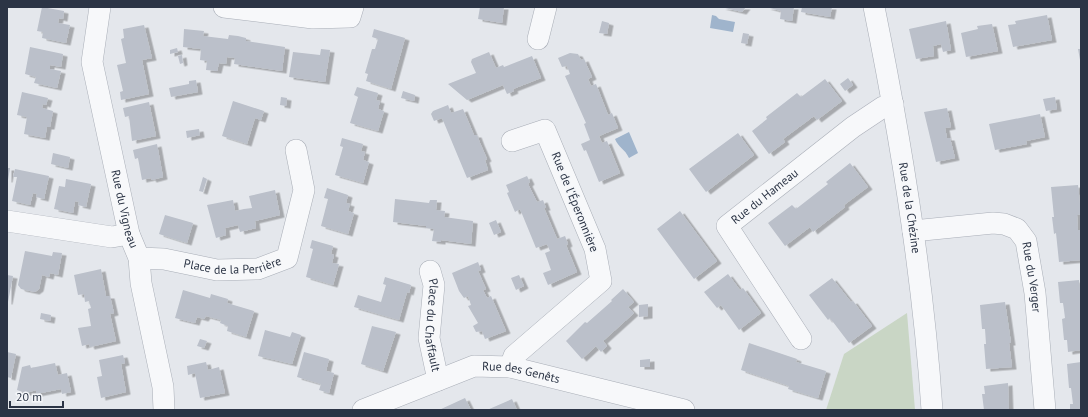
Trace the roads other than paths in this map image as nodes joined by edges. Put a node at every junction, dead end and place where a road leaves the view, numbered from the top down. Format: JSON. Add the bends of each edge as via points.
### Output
{"nodes":[{"id":1,"x":100,"y":7,"type":"edge"},
{"id":2,"x":224,"y":7,"type":"edge"},
{"id":3,"x":352,"y":7,"type":"edge"},
{"id":4,"x":546,"y":7,"type":"edge"},
{"id":5,"x":874,"y":7,"type":"edge"},
{"id":6,"x":538,"y":39,"type":"dead end"},
{"id":7,"x":893,"y":104,"type":"junction"},
{"id":8,"x":512,"y":142,"type":"dead end"},
{"id":9,"x":296,"y":150,"type":"dead end"},
{"id":10,"x":7,"y":221,"type":"edge"},
{"id":11,"x":913,"y":231,"type":"junction"},
{"id":12,"x":130,"y":234,"type":"junction"},
{"id":13,"x":139,"y":258,"type":"junction"},
{"id":14,"x":430,"y":271,"type":"dead end"},
{"id":15,"x":801,"y":338,"type":"dead end"},
{"id":16,"x":510,"y":367,"type":"junction"},
{"id":17,"x":438,"y":380,"type":"junction"},
{"id":18,"x":623,"y":402,"type":"edge"},
{"id":19,"x":164,"y":410,"type":"edge"},
{"id":20,"x":363,"y":410,"type":"edge"},
{"id":21,"x":684,"y":410,"type":"edge"},
{"id":22,"x":932,"y":410,"type":"edge"},
{"id":23,"x":1045,"y":410,"type":"edge"}],
"edges":[{"from":1,"to":12,"type":"street","name":"Rue du Vigneau","via":[[92,62]]},
{"from":2,"to":3,"type":"street","via":[[313,18],[350,17]]},
{"from":4,"to":6,"type":"street"},
{"from":5,"to":7,"type":"street","name":"Rue de la Chézine"},
{"from":7,"to":11,"type":"street","name":"Rue de la Chézine"},
{"from":7,"to":15,"type":"street","name":"Rue du Hameau","via":[[883,107],[853,127],[727,226]]},
{"from":8,"to":16,"type":"street","name":"Rue de l'Éperonnière","via":[[545,130],[595,249],[601,281],[514,356]]},
{"from":9,"to":13,"type":"street","name":"Place de la Perrière","via":[[304,190],[287,258],[258,269],[217,270],[164,259]]},
{"from":10,"to":12,"type":"street","via":[[112,237]]},
{"from":11,"to":22,"type":"street","name":"Rue de la Chézine","via":[[923,302]]},
{"from":11,"to":23,"type":"street","name":"Rue du Verger","via":[[993,223],[1017,229],[1026,241],[1035,293]]},
{"from":12,"to":13,"type":"street","name":"Rue du Vigneau"},
{"from":13,"to":19,"type":"street","name":"Rue du Vigneau","via":[[141,283],[163,388]]},
{"from":14,"to":17,"type":"street","name":"Place du Chaffault","via":[[434,285],[429,338]]},
{"from":16,"to":17,"type":"street","name":"Rue des Genêts","via":[[474,366]]},
{"from":16,"to":18,"type":"street","name":"Rue des Genêts"},
{"from":17,"to":20,"type":"street","name":"Rue des Genêts"},
{"from":18,"to":21,"type":"street","name":"Rue des Genêts"}]}
